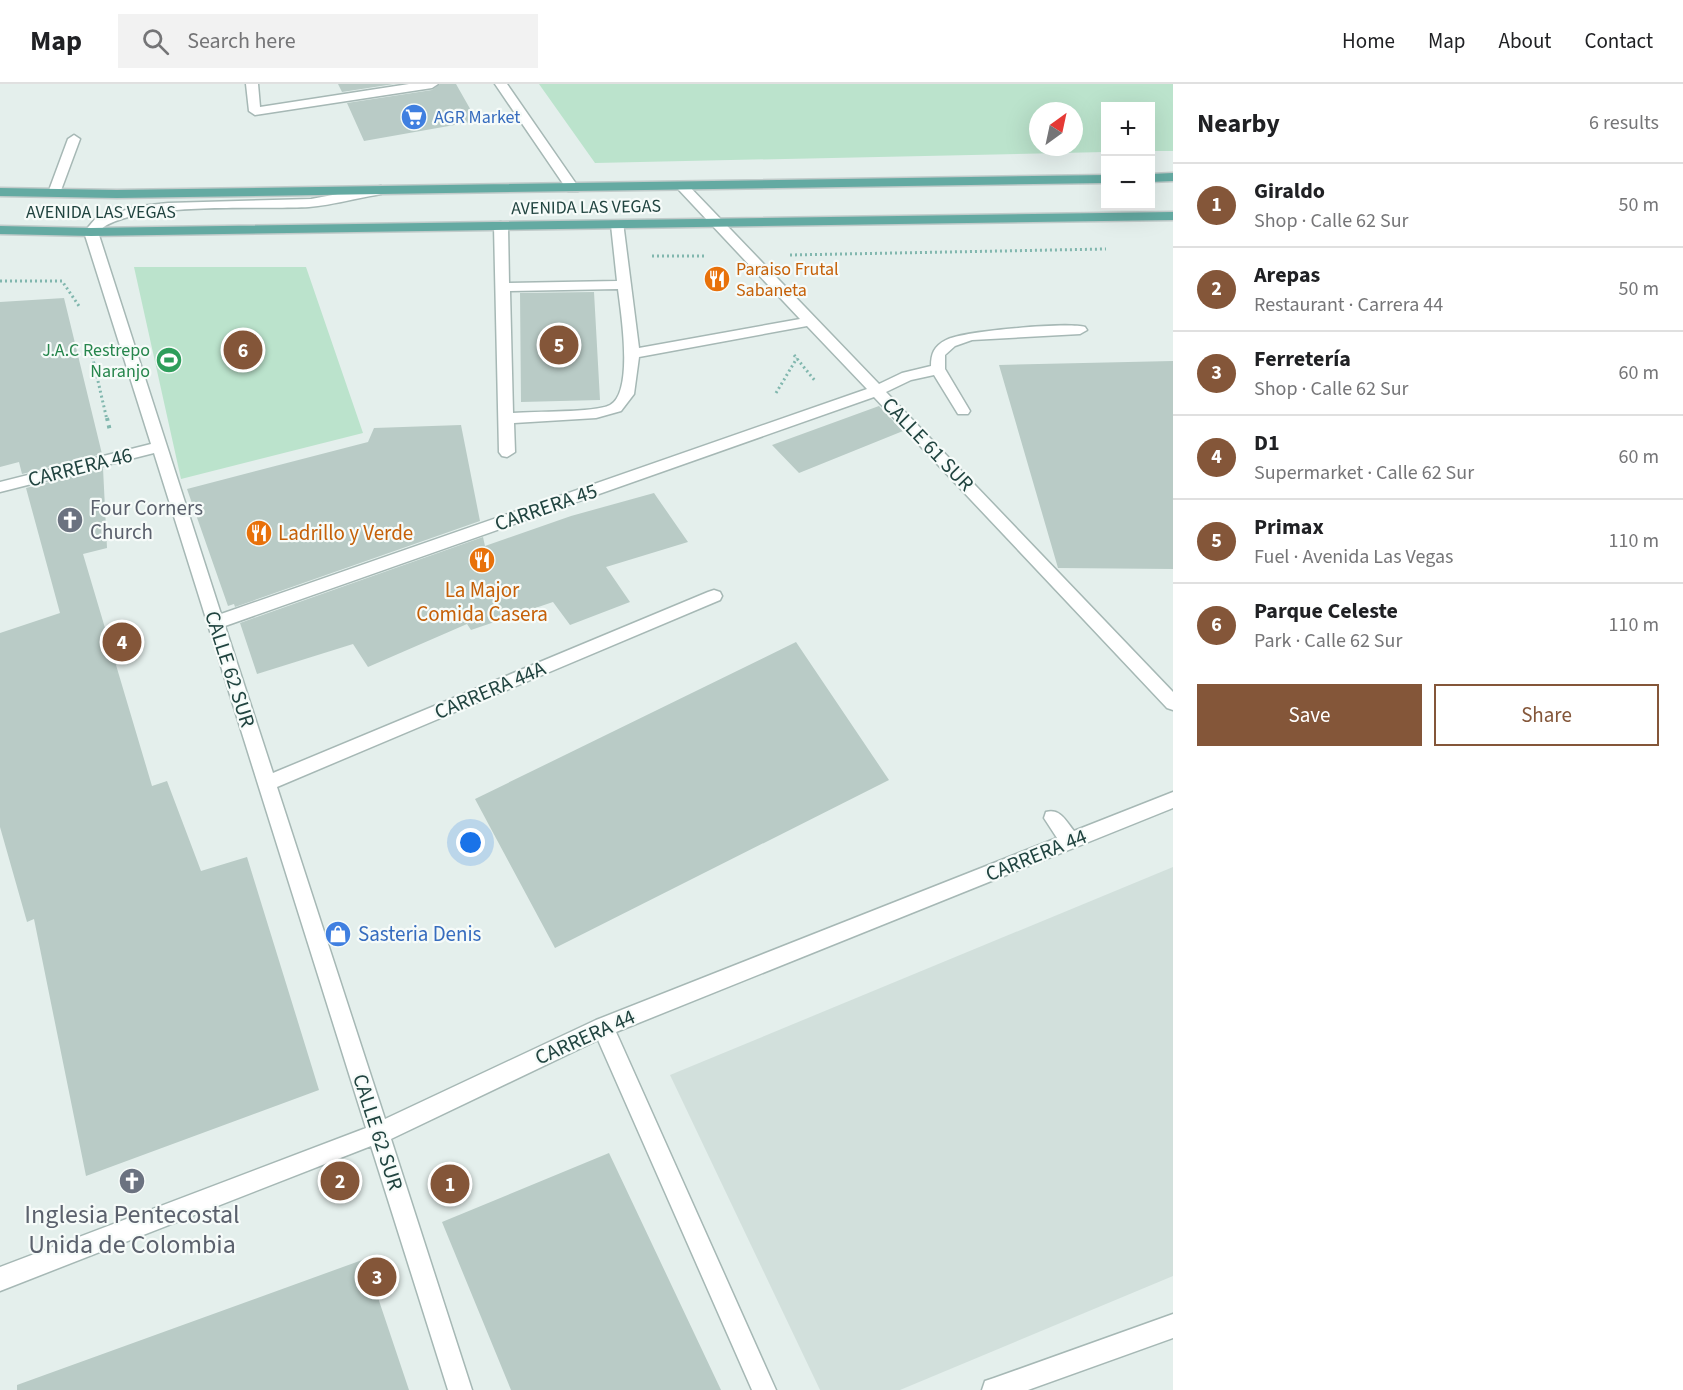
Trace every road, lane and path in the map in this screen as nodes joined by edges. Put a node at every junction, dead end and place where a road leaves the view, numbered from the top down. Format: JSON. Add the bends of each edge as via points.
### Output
{"nodes":[{"id":1,"x":252,"y":84,"type":"edge"},
{"id":2,"x":432,"y":84,"type":"edge"},
{"id":3,"x":501,"y":84,"type":"edge"},
{"id":4,"x":74,"y":139,"type":"dead end"},
{"id":5,"x":1173,"y":177,"type":"edge"},
{"id":6,"x":1101,"y":178,"type":"edge"},
{"id":7,"x":1155,"y":178,"type":"edge"},
{"id":8,"x":682,"y":186,"type":"junction"},
{"id":9,"x":573,"y":188,"type":"junction"},
{"id":10,"x":381,"y":190,"type":"junction"},
{"id":11,"x":0,"y":192,"type":"edge"},
{"id":12,"x":54,"y":193,"type":"junction"},
{"id":13,"x":1173,"y":216,"type":"edge"},
{"id":14,"x":717,"y":223,"type":"junction"},
{"id":15,"x":618,"y":225,"type":"junction"},
{"id":16,"x":501,"y":226,"type":"junction"},
{"id":17,"x":0,"y":230,"type":"edge"},
{"id":18,"x":91,"y":232,"type":"junction"},
{"id":19,"x":1115,"y":249,"type":"dead end"},
{"id":20,"x":788,"y":255,"type":"dead end"},
{"id":21,"x":0,"y":281,"type":"edge"},
{"id":22,"x":625,"y":285,"type":"junction"},
{"id":23,"x":503,"y":287,"type":"junction"},
{"id":24,"x":83,"y":312,"type":"dead end"},
{"id":25,"x":811,"y":321,"type":"junction"},
{"id":26,"x":1080,"y":330,"type":"dead end"},
{"id":27,"x":88,"y":335,"type":"dead end"},
{"id":28,"x":632,"y":354,"type":"junction"},
{"id":29,"x":938,"y":369,"type":"junction"},
{"id":30,"x":878,"y":392,"type":"junction"},
{"id":31,"x":963,"y":411,"type":"dead end"},
{"id":32,"x":506,"y":418,"type":"junction"},
{"id":33,"x":159,"y":447,"type":"junction"},
{"id":34,"x":507,"y":452,"type":"dead end"},
{"id":35,"x":116,"y":458,"type":"junction"},
{"id":36,"x":0,"y":487,"type":"edge"},
{"id":37,"x":714,"y":596,"type":"dead end"},
{"id":38,"x":215,"y":623,"type":"junction"},
{"id":39,"x":1173,"y":703,"type":"edge"},
{"id":40,"x":266,"y":784,"type":"junction"},
{"id":41,"x":1173,"y":800,"type":"edge"},
{"id":42,"x":1053,"y":818,"type":"dead end"},
{"id":43,"x":1072,"y":842,"type":"junction"},
{"id":44,"x":603,"y":1027,"type":"junction"},
{"id":45,"x":379,"y":1133,"type":"junction"},
{"id":46,"x":0,"y":1279,"type":"edge"},
{"id":47,"x":1173,"y":1326,"type":"edge"},
{"id":48,"x":460,"y":1390,"type":"edge"},
{"id":49,"x":764,"y":1390,"type":"edge"},
{"id":50,"x":994,"y":1390,"type":"edge"}],
"edges":[{"from":1,"to":2,"type":"street","via":[[255,111]]},
{"from":3,"to":9,"type":"street"},
{"from":4,"to":12,"type":"street"},
{"from":5,"to":7,"type":"main road"},
{"from":6,"to":8,"type":"main road","name":"AVENIDA LAS VEGAS"},
{"from":8,"to":9,"type":"main road","name":"AVENIDA LAS VEGAS"},
{"from":8,"to":14,"type":"street","name":"CALLE 61 SUR"},
{"from":9,"to":10,"type":"main road","name":"AVENIDA LAS VEGAS"},
{"from":10,"to":12,"type":"main road","name":"AVENIDA LAS VEGAS"},
{"from":10,"to":18,"type":"street","via":[[312,203],[141,210],[101,221]]},
{"from":11,"to":12,"type":"main road","name":"AVENIDA LAS VEGAS"},
{"from":13,"to":14,"type":"main road","name":"AVENIDA LAS VEGAS"},
{"from":14,"to":15,"type":"main road","name":"AVENIDA LAS VEGAS"},
{"from":14,"to":25,"type":"street","name":"CALLE 61 SUR"},
{"from":15,"to":16,"type":"main road","name":"AVENIDA LAS VEGAS"},
{"from":15,"to":22,"type":"street"},
{"from":16,"to":18,"type":"main road","name":"AVENIDA LAS VEGAS"},
{"from":16,"to":23,"type":"street"},
{"from":17,"to":18,"type":"main road","name":"AVENIDA LAS VEGAS"},
{"from":18,"to":33,"type":"street","name":"CALLE 62 SUR"},
{"from":19,"to":20,"type":"path"},
{"from":21,"to":24,"type":"path","via":[[62,281]]},
{"from":22,"to":23,"type":"street"},
{"from":22,"to":28,"type":"street"},
{"from":23,"to":32,"type":"street"},
{"from":25,"to":28,"type":"street"},
{"from":25,"to":30,"type":"street","name":"CALLE 61 SUR"},
{"from":26,"to":29,"type":"street","via":[[972,336],[950,343],[938,354]]},
{"from":27,"to":35,"type":"path"},
{"from":28,"to":32,"type":"street","via":[[627,394],[616,408],[596,413]]},
{"from":29,"to":30,"type":"street","name":"CARRERA 45","via":[[907,376]]},
{"from":29,"to":31,"type":"street"},
{"from":30,"to":38,"type":"street","name":"CARRERA 45"},
{"from":30,"to":39,"type":"street","name":"CALLE 61 SUR"},
{"from":32,"to":34,"type":"street"},
{"from":33,"to":35,"type":"street","name":"CARRERA 46"},
{"from":33,"to":38,"type":"street","name":"CALLE 62 SUR"},
{"from":35,"to":36,"type":"street","name":"CARRERA 46"},
{"from":37,"to":40,"type":"street","name":"CARRERA 44A"},
{"from":38,"to":40,"type":"street","name":"CALLE 62 SUR"},
{"from":40,"to":45,"type":"street","name":"CALLE 62 SUR"},
{"from":41,"to":43,"type":"street","name":"CARRERA 44"},
{"from":42,"to":43,"type":"street"},
{"from":43,"to":44,"type":"street","name":"CARRERA 44"},
{"from":44,"to":45,"type":"street","name":"CARRERA 44"},
{"from":44,"to":49,"type":"street"},
{"from":45,"to":46,"type":"street","name":"CARRERA 44"},
{"from":45,"to":48,"type":"street","name":"CALLE 62 SUR"},
{"from":47,"to":50,"type":"street"}]}
